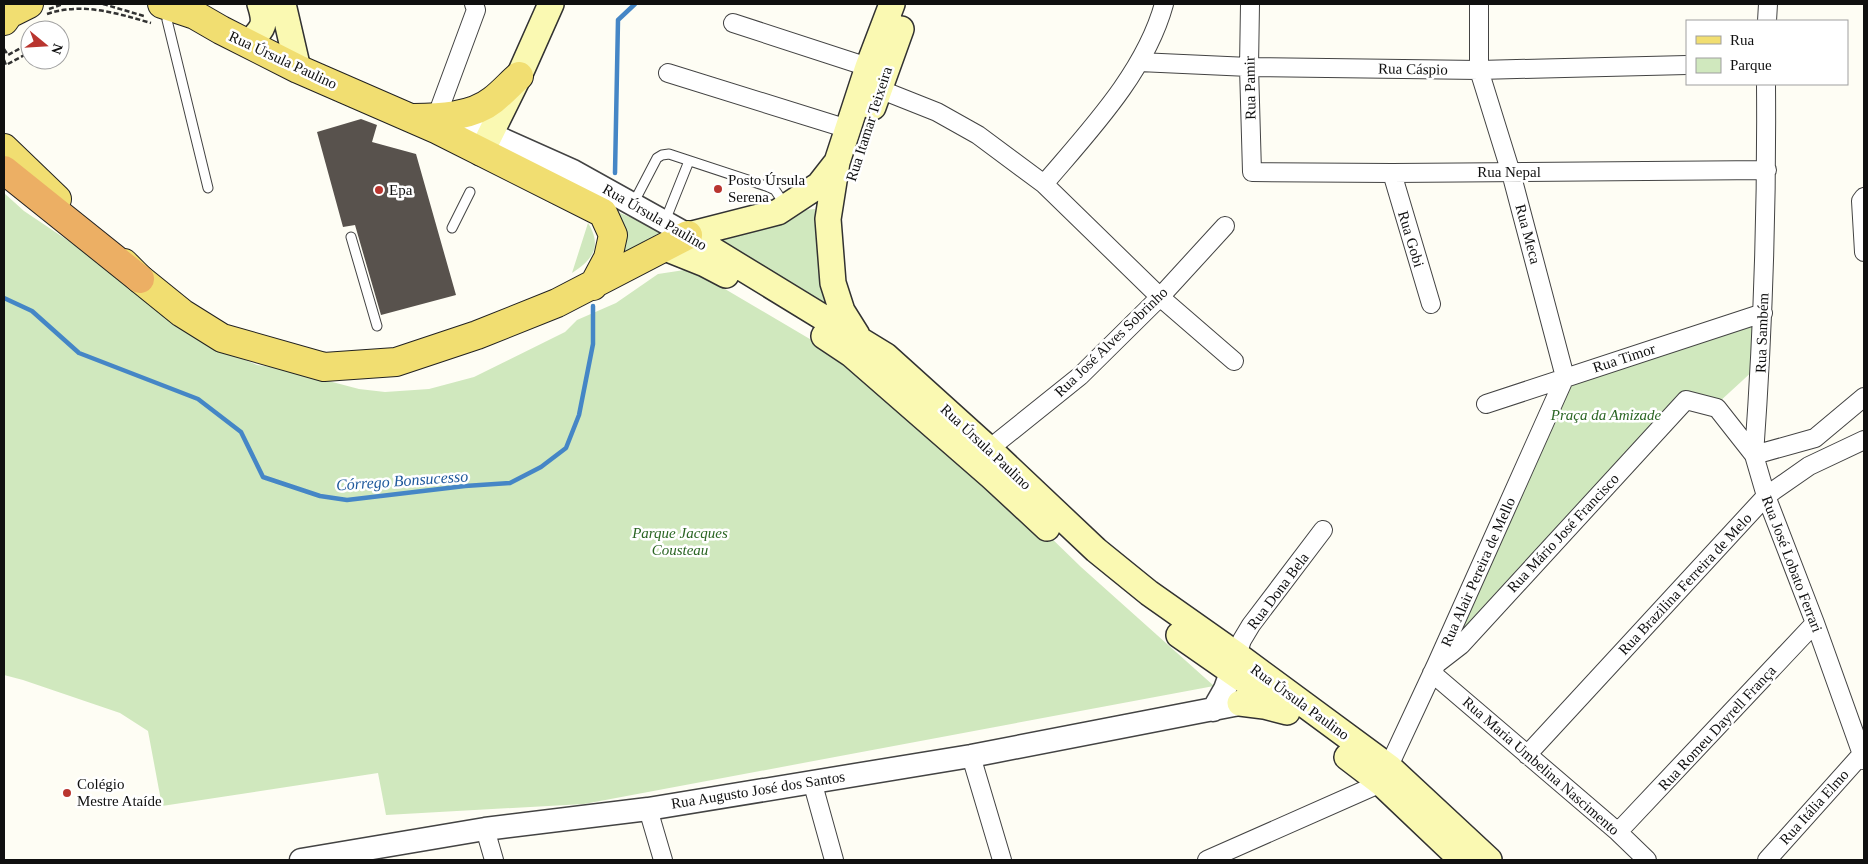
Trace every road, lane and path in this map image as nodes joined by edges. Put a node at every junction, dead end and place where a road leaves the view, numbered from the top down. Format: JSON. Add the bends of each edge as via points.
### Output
{"nodes":[{"id":1,"x":98,"y":4,"type":"edge"},
{"id":2,"x":260,"y":4,"type":"edge"},
{"id":3,"x":283,"y":4,"type":"edge"},
{"id":4,"x":474,"y":4,"type":"edge"},
{"id":5,"x":551,"y":4,"type":"edge"},
{"id":6,"x":892,"y":4,"type":"edge"},
{"id":7,"x":910,"y":4,"type":"edge"},
{"id":8,"x":1164,"y":4,"type":"edge"},
{"id":9,"x":1250,"y":4,"type":"edge"},
{"id":10,"x":1479,"y":4,"type":"edge"},
{"id":11,"x":1768,"y":4,"type":"edge"},
{"id":12,"x":36,"y":9,"type":"edge"},
{"id":13,"x":97,"y":10,"type":"junction"},
{"id":14,"x":174,"y":11,"type":"edge"},
{"id":15,"x":1767,"y":20,"type":"edge"},
{"id":16,"x":4,"y":21,"type":"edge"},
{"id":17,"x":733,"y":23,"type":"dead end"},
{"id":18,"x":248,"y":44,"type":"junction"},
{"id":19,"x":20,"y":48,"type":"edge"},
{"id":20,"x":4,"y":49,"type":"edge"},
{"id":21,"x":20,"y":57,"type":"edge"},
{"id":22,"x":4,"y":60,"type":"edge"},
{"id":23,"x":1139,"y":62,"type":"junction"},
{"id":24,"x":1686,"y":65,"type":"edge"},
{"id":25,"x":1249,"y":67,"type":"junction"},
{"id":26,"x":298,"y":69,"type":"junction"},
{"id":27,"x":1479,"y":70,"type":"junction"},
{"id":28,"x":668,"y":73,"type":"dead end"},
{"id":29,"x":519,"y":76,"type":"junction"},
{"id":30,"x":870,"y":79,"type":"junction"},
{"id":31,"x":1766,"y":85,"type":"edge"},
{"id":32,"x":426,"y":121,"type":"junction"},
{"id":33,"x":848,"y":129,"type":"junction"},
{"id":34,"x":486,"y":143,"type":"junction"},
{"id":35,"x":4,"y":153,"type":"edge"},
{"id":36,"x":689,"y":160,"type":"junction"},
{"id":37,"x":837,"y":162,"type":"junction"},
{"id":38,"x":1766,"y":170,"type":"junction"},
{"id":39,"x":1252,"y":172,"type":"joint"},
{"id":40,"x":1511,"y":172,"type":"junction"},
{"id":41,"x":1392,"y":173,"type":"junction"},
{"id":42,"x":1044,"y":184,"type":"junction"},
{"id":43,"x":208,"y":188,"type":"dead end"},
{"id":44,"x":470,"y":192,"type":"dead end"},
{"id":45,"x":1863,"y":199,"type":"edge"},
{"id":46,"x":632,"y":204,"type":"junction"},
{"id":47,"x":787,"y":207,"type":"junction"},
{"id":48,"x":1225,"y":226,"type":"dead end"},
{"id":49,"x":452,"y":228,"type":"dead end"},
{"id":50,"x":673,"y":235,"type":"junction"},
{"id":51,"x":351,"y":237,"type":"dead end"},
{"id":52,"x":830,"y":245,"type":"junction"},
{"id":53,"x":1864,"y":252,"type":"edge"},
{"id":54,"x":140,"y":279,"type":"joint"},
{"id":55,"x":592,"y":286,"type":"junction"},
{"id":56,"x":1160,"y":297,"type":"junction"},
{"id":57,"x":1431,"y":304,"type":"dead end"},
{"id":58,"x":1763,"y":312,"type":"junction"},
{"id":59,"x":377,"y":326,"type":"dead end"},
{"id":60,"x":858,"y":338,"type":"junction"},
{"id":61,"x":1234,"y":361,"type":"dead end"},
{"id":62,"x":1565,"y":377,"type":"junction"},
{"id":63,"x":1864,"y":397,"type":"edge"},
{"id":64,"x":1686,"y":400,"type":"joint"},
{"id":65,"x":1486,"y":404,"type":"dead end"},
{"id":66,"x":1864,"y":440,"type":"edge"},
{"id":67,"x":989,"y":449,"type":"junction"},
{"id":68,"x":1754,"y":454,"type":"junction"},
{"id":69,"x":1766,"y":496,"type":"junction"},
{"id":70,"x":1323,"y":530,"type":"dead end"},
{"id":71,"x":1815,"y":623,"type":"junction"},
{"id":72,"x":1235,"y":664,"type":"junction"},
{"id":73,"x":1435,"y":668,"type":"junction"},
{"id":74,"x":1256,"y":691,"type":"junction"},
{"id":75,"x":1213,"y":710,"type":"junction"},
{"id":76,"x":1528,"y":755,"type":"junction"},
{"id":77,"x":972,"y":756,"type":"junction"},
{"id":78,"x":1863,"y":757,"type":"edge"},
{"id":79,"x":1385,"y":775,"type":"junction"},
{"id":80,"x":812,"y":781,"type":"junction"},
{"id":81,"x":648,"y":809,"type":"junction"},
{"id":82,"x":485,"y":830,"type":"junction"},
{"id":83,"x":1618,"y":832,"type":"junction"},
{"id":84,"x":324,"y":858,"type":"edge"},
{"id":85,"x":301,"y":860,"type":"edge"},
{"id":86,"x":494,"y":860,"type":"edge"},
{"id":87,"x":663,"y":860,"type":"edge"},
{"id":88,"x":834,"y":860,"type":"edge"},
{"id":89,"x":1002,"y":860,"type":"edge"},
{"id":90,"x":1207,"y":860,"type":"edge"},
{"id":91,"x":1462,"y":860,"type":"edge"},
{"id":92,"x":1489,"y":860,"type":"edge"},
{"id":93,"x":1647,"y":860,"type":"edge"},
{"id":94,"x":1767,"y":860,"type":"edge"}],
"edges":[{"from":1,"to":13,"type":"path"},
{"from":2,"to":18,"type":"main road","via":[[265,20],[261,31]]},
{"from":3,"to":26,"type":"main road"},
{"from":4,"to":32,"type":"street","via":[[476,10]]},
{"from":5,"to":29,"type":"main road"},
{"from":6,"to":30,"type":"main road","name":"Rua Itamar Teixeira"},
{"from":7,"to":30,"type":"main road","name":"Rua Itamar Teixeira"},
{"from":8,"to":23,"type":"street"},
{"from":9,"to":25,"type":"street","name":"Rua Pamir"},
{"from":10,"to":27,"type":"street","name":"Rua Meca"},
{"from":11,"to":15,"type":"street"},
{"from":12,"to":13,"type":"path"},
{"from":12,"to":16,"type":"main road","via":[[9,14]]},
{"from":13,"to":14,"type":"path","via":[[121,15]]},
{"from":14,"to":18,"type":"main road","name":"Rua Úrsula Paulino"},
{"from":14,"to":43,"type":"lane"},
{"from":17,"to":30,"type":"street"},
{"from":18,"to":26,"type":"main road","name":"Rua Úrsula Paulino"},
{"from":19,"to":20,"type":"path","via":[[8,55]]},
{"from":21,"to":22,"type":"path","via":[[6,65]]},
{"from":23,"to":25,"type":"street","name":"Rua Cáspio"},
{"from":23,"to":42,"type":"street","via":[[1103,116]]},
{"from":24,"to":27,"type":"street","name":"Rua Cáspio"},
{"from":25,"to":27,"type":"street","name":"Rua Cáspio"},
{"from":25,"to":39,"type":"street","name":"Rua Pamir"},
{"from":26,"to":32,"type":"main road","name":"Rua Úrsula Paulino"},
{"from":27,"to":40,"type":"street","name":"Rua Meca"},
{"from":28,"to":33,"type":"street"},
{"from":29,"to":32,"type":"main road","via":[[491,102],[475,110]]},
{"from":29,"to":34,"type":"main road"},
{"from":30,"to":33,"type":"main road","name":"Rua Itamar Teixeira"},
{"from":30,"to":42,"type":"street","via":[[978,135]]},
{"from":30,"to":52,"type":"main road","name":"Rua Itamar Teixeira"},
{"from":31,"to":38,"type":"street","name":"Rua Sambém"},
{"from":32,"to":34,"type":"main road","name":"Rua Úrsula Paulino"},
{"from":33,"to":37,"type":"main road","name":"Rua Itamar Teixeira"},
{"from":34,"to":46,"type":"street","name":"Rua Úrsula Paulino","via":[[573,171]]},
{"from":34,"to":55,"type":"main road","name":"Rua Úrsula Paulino","via":[[603,213],[613,235],[608,258]]},
{"from":35,"to":54,"type":"highway"},
{"from":36,"to":46,"type":"lane","via":[[669,154],[657,158]]},
{"from":36,"to":47,"type":"lane","via":[[766,186],[780,195]]},
{"from":36,"to":50,"type":"lane"},
{"from":37,"to":47,"type":"main road","name":"Rua Itamar Teixeira","via":[[819,185]]},
{"from":37,"to":52,"type":"main road","name":"Rua Itamar Teixeira","via":[[828,218]]},
{"from":38,"to":40,"type":"street","name":"Rua Nepal"},
{"from":38,"to":58,"type":"street","name":"Rua Sambém"},
{"from":39,"to":41,"type":"street","name":"Rua Nepal"},
{"from":40,"to":41,"type":"street","name":"Rua Nepal"},
{"from":40,"to":62,"type":"street","name":"Rua Meca"},
{"from":41,"to":57,"type":"street","name":"Rua Gobi"},
{"from":42,"to":56,"type":"street"},
{"from":44,"to":49,"type":"lane"},
{"from":45,"to":53,"type":"street"},
{"from":46,"to":50,"type":"street","name":"Rua Úrsula Paulino"},
{"from":47,"to":50,"type":"main road","name":"Rua Itamar Teixeira","via":[[778,212]]},
{"from":48,"to":56,"type":"street","name":"Rua José Alves Sobrinho"},
{"from":50,"to":55,"type":"main road"},
{"from":50,"to":60,"type":"main road","name":"Rua Úrsula Paulino"},
{"from":50,"to":72,"type":"main road","name":"Rua Úrsula Paulino","via":[[705,264],[851,354],[1130,599]]},
{"from":51,"to":59,"type":"lane"},
{"from":52,"to":60,"type":"main road","name":"Rua Itamar Teixeira","via":[[832,283],[842,311]]},
{"from":54,"to":55,"type":"main road","via":[[182,313],[222,338],[324,367],[396,362],[477,335]]},
{"from":56,"to":61,"type":"street"},
{"from":56,"to":67,"type":"street","name":"Rua José Alves Sobrinho","via":[[1080,376]]},
{"from":58,"to":62,"type":"street","name":"Rua Timor"},
{"from":58,"to":68,"type":"street","name":"Rua Sambém"},
{"from":60,"to":67,"type":"main road","name":"Rua Úrsula Paulino","via":[[886,356]]},
{"from":62,"to":65,"type":"street","name":"Rua Timor"},
{"from":62,"to":73,"type":"street","name":"Rua Alair Pereira de Mello"},
{"from":63,"to":68,"type":"street","via":[[1815,438]]},
{"from":64,"to":68,"type":"street","name":"Rua José Lobato Ferrari","via":[[1717,408]]},
{"from":64,"to":73,"type":"street","name":"Rua Mário José Francisco","via":[[1461,645]]},
{"from":66,"to":69,"type":"street","name":"Rua Brazilina Ferreira de Melo","via":[[1809,466]]},
{"from":67,"to":72,"type":"main road","name":"Rua Úrsula Paulino","via":[[1096,550]]},
{"from":68,"to":69,"type":"street","name":"Rua José Lobato Ferrari"},
{"from":69,"to":71,"type":"street","name":"Rua José Lobato Ferrari"},
{"from":69,"to":76,"type":"street","name":"Rua Brazilina Ferreira de Melo"},
{"from":70,"to":72,"type":"street","name":"Rua Dona Bela","via":[[1251,625],[1242,640]]},
{"from":71,"to":78,"type":"street","name":"Rua José Lobato Ferrari"},
{"from":71,"to":83,"type":"street","name":"Rua Romeu Dayrell França"},
{"from":72,"to":74,"type":"main road","name":"Rua Úrsula Paulino"},
{"from":72,"to":75,"type":"street"},
{"from":73,"to":76,"type":"street","name":"Rua Maria Umbelina Nascimento"},
{"from":73,"to":79,"type":"street","name":"Rua Alair Pereira de Mello"},
{"from":74,"to":75,"type":"street","name":"Rua Augusto José dos Santos"},
{"from":74,"to":79,"type":"main road","name":"Rua Úrsula Paulino"},
{"from":74,"to":79,"type":"main road","name":"Rua Úrsula Paulino"},
{"from":75,"to":77,"type":"street","name":"Rua Augusto José dos Santos"},
{"from":76,"to":83,"type":"street","name":"Rua Maria Umbelina Nascimento"},
{"from":77,"to":80,"type":"street","name":"Rua Augusto José dos Santos"},
{"from":77,"to":89,"type":"street"},
{"from":78,"to":94,"type":"street","name":"Rua Itália Elmo"},
{"from":79,"to":90,"type":"street"},
{"from":79,"to":91,"type":"main road","name":"Rua Úrsula Paulino"},
{"from":79,"to":92,"type":"main road","name":"Rua Úrsula Paulino"},
{"from":80,"to":81,"type":"street","name":"Rua Augusto José dos Santos"},
{"from":80,"to":88,"type":"street"},
{"from":81,"to":82,"type":"street","name":"Rua Augusto José dos Santos"},
{"from":81,"to":87,"type":"street"},
{"from":82,"to":84,"type":"street","name":"Rua Augusto José dos Santos"},
{"from":82,"to":86,"type":"street"},
{"from":83,"to":93,"type":"street","name":"Rua Maria Umbelina Nascimento"},
{"from":84,"to":85,"type":"street","name":"Rua Augusto José dos Santos"}]}
